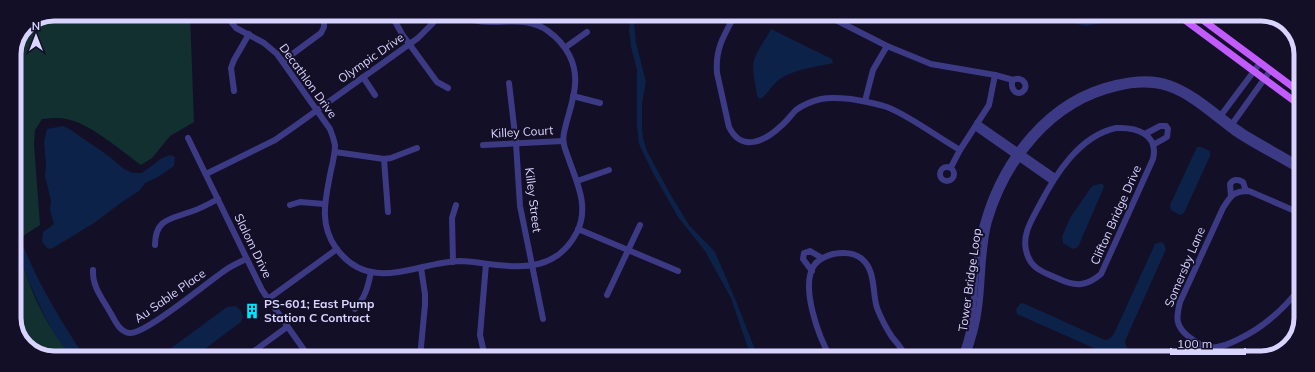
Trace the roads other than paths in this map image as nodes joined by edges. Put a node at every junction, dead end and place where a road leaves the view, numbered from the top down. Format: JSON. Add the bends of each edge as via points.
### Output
{"nodes":[{"id":1,"x":231,"y":21,"type":"edge"},
{"id":2,"x":395,"y":21,"type":"edge"},
{"id":3,"x":434,"y":21,"type":"edge"},
{"id":4,"x":473,"y":21,"type":"edge"},
{"id":5,"x":500,"y":21,"type":"joint"},
{"id":6,"x":732,"y":21,"type":"edge"},
{"id":7,"x":838,"y":21,"type":"edge"},
{"id":8,"x":1186,"y":21,"type":"edge"},
{"id":9,"x":1204,"y":21,"type":"edge"},
{"id":10,"x":324,"y":22,"type":"dead end"},
{"id":11,"x":587,"y":32,"type":"dead end"},
{"id":12,"x":249,"y":34,"type":"junction"},
{"id":13,"x":410,"y":45,"type":"junction"},
{"id":14,"x":887,"y":46,"type":"junction"},
{"id":15,"x":566,"y":48,"type":"junction"},
{"id":16,"x":282,"y":61,"type":"junction"},
{"id":17,"x":1260,"y":63,"type":"junction"},
{"id":18,"x":1270,"y":70,"type":"junction"},
{"id":19,"x":1254,"y":72,"type":"junction"},
{"id":20,"x":995,"y":75,"type":"junction"},
{"id":21,"x":363,"y":77,"type":"junction"},
{"id":22,"x":1264,"y":79,"type":"junction"},
{"id":23,"x":1013,"y":80,"type":"dead end"},
{"id":24,"x":509,"y":83,"type":"dead end"},
{"id":25,"x":448,"y":88,"type":"dead end"},
{"id":26,"x":1294,"y":88,"type":"edge"},
{"id":27,"x":234,"y":91,"type":"dead end"},
{"id":28,"x":375,"y":95,"type":"dead end"},
{"id":29,"x":573,"y":96,"type":"junction"},
{"id":30,"x":865,"y":101,"type":"junction"},
{"id":31,"x":1294,"y":101,"type":"edge"},
{"id":32,"x":600,"y":103,"type":"dead end"},
{"id":33,"x":317,"y":110,"type":"junction"},
{"id":34,"x":1220,"y":118,"type":"junction"},
{"id":35,"x":976,"y":125,"type":"junction"},
{"id":36,"x":1230,"y":126,"type":"junction"},
{"id":37,"x":1145,"y":134,"type":"junction"},
{"id":38,"x":188,"y":138,"type":"dead end"},
{"id":39,"x":563,"y":140,"type":"junction"},
{"id":40,"x":516,"y":143,"type":"junction"},
{"id":41,"x":483,"y":145,"type":"dead end"},
{"id":42,"x":1153,"y":145,"type":"junction"},
{"id":43,"x":417,"y":148,"type":"dead end"},
{"id":44,"x":960,"y":150,"type":"junction"},
{"id":45,"x":335,"y":152,"type":"junction"},
{"id":46,"x":1019,"y":155,"type":"junction"},
{"id":47,"x":384,"y":159,"type":"junction"},
{"id":48,"x":1294,"y":162,"type":"edge"},
{"id":49,"x":951,"y":167,"type":"dead end"},
{"id":50,"x":1294,"y":168,"type":"edge"},
{"id":51,"x":609,"y":170,"type":"dead end"},
{"id":52,"x":206,"y":174,"type":"junction"},
{"id":53,"x":1054,"y":179,"type":"junction"},
{"id":54,"x":577,"y":181,"type":"junction"},
{"id":55,"x":1246,"y":191,"type":"junction"},
{"id":56,"x":1231,"y":196,"type":"junction"},
{"id":57,"x":218,"y":199,"type":"junction"},
{"id":58,"x":324,"y":204,"type":"junction"},
{"id":59,"x":290,"y":205,"type":"dead end"},
{"id":60,"x":456,"y":205,"type":"dead end"},
{"id":61,"x":1294,"y":211,"type":"edge"},
{"id":62,"x":388,"y":212,"type":"dead end"},
{"id":63,"x":640,"y":225,"type":"dead end"},
{"id":64,"x":578,"y":229,"type":"junction"},
{"id":65,"x":155,"y":245,"type":"dead end"},
{"id":66,"x":337,"y":249,"type":"junction"},
{"id":67,"x":627,"y":250,"type":"junction"},
{"id":68,"x":822,"y":258,"type":"junction"},
{"id":69,"x":246,"y":259,"type":"junction"},
{"id":70,"x":453,"y":262,"type":"junction"},
{"id":71,"x":486,"y":264,"type":"junction"},
{"id":72,"x":532,"y":266,"type":"junction"},
{"id":73,"x":421,"y":268,"type":"junction"},
{"id":74,"x":93,"y":270,"type":"dead end"},
{"id":75,"x":678,"y":271,"type":"dead end"},
{"id":76,"x":812,"y":271,"type":"junction"},
{"id":77,"x":371,"y":272,"type":"junction"},
{"id":78,"x":606,"y":295,"type":"dead end"},
{"id":79,"x":1294,"y":295,"type":"edge"},
{"id":80,"x":268,"y":299,"type":"junction"},
{"id":81,"x":355,"y":309,"type":"dead end"},
{"id":82,"x":543,"y":319,"type":"dead end"},
{"id":83,"x":287,"y":327,"type":"junction"},
{"id":84,"x":254,"y":351,"type":"edge"},
{"id":85,"x":305,"y":351,"type":"edge"},
{"id":86,"x":421,"y":351,"type":"edge"},
{"id":87,"x":484,"y":351,"type":"edge"},
{"id":88,"x":827,"y":351,"type":"edge"},
{"id":89,"x":903,"y":351,"type":"edge"},
{"id":90,"x":963,"y":351,"type":"edge"},
{"id":91,"x":968,"y":351,"type":"edge"}],
"edges":[{"from":1,"to":12,"type":"street","name":"Decathlon Drive","via":[[236,28]]},
{"from":2,"to":13,"type":"street"},
{"from":3,"to":13,"type":"street","name":"Olympic Drive"},
{"from":4,"to":5,"type":"street","name":"Decathlon Drive"},
{"from":5,"to":15,"type":"street","name":"Decathlon Drive","via":[[534,24],[548,31]]},
{"from":6,"to":30,"type":"street","via":[[720,42],[716,65],[729,127],[739,140],[760,140],[780,127],[800,108],[813,101],[837,98]]},
{"from":7,"to":14,"type":"street"},
{"from":8,"to":19,"type":"main road"},
{"from":9,"to":17,"type":"main road"},
{"from":10,"to":16,"type":"street","via":[[321,33]]},
{"from":11,"to":15,"type":"street"},
{"from":12,"to":16,"type":"street","name":"Decathlon Drive","via":[[264,43]]},
{"from":12,"to":27,"type":"street","via":[[231,68]]},
{"from":13,"to":21,"type":"street","name":"Olympic Drive"},
{"from":13,"to":25,"type":"street","via":[[437,82]]},
{"from":14,"to":20,"type":"street","via":[[931,64]]},
{"from":14,"to":30,"type":"street","via":[[873,70]]},
{"from":15,"to":29,"type":"street","name":"Decathlon Drive","via":[[576,84]]},
{"from":16,"to":33,"type":"street","name":"Decathlon Drive"},
{"from":17,"to":18,"type":"main road"},
{"from":17,"to":19,"type":"street"},
{"from":18,"to":22,"type":"street"},
{"from":18,"to":26,"type":"main road"},
{"from":19,"to":22,"type":"main road"},
{"from":19,"to":34,"type":"street"},
{"from":20,"to":23,"type":"street"},
{"from":20,"to":35,"type":"street","via":[[989,105]]},
{"from":21,"to":28,"type":"street"},
{"from":21,"to":33,"type":"street","name":"Olympic Drive"},
{"from":22,"to":31,"type":"main road"},
{"from":22,"to":36,"type":"street"},
{"from":24,"to":40,"type":"street","name":"Killey Street"},
{"from":29,"to":32,"type":"street"},
{"from":29,"to":39,"type":"street","name":"Decathlon Drive"},
{"from":30,"to":44,"type":"street","via":[[898,112]]},
{"from":33,"to":45,"type":"street","name":"Decathlon Drive","via":[[330,128]]},
{"from":33,"to":52,"type":"street","name":"Olympic Drive","via":[[275,140]]},
{"from":34,"to":36,"type":"street","name":"Tower Bridge Loop"},
{"from":34,"to":46,"type":"street","name":"Tower Bridge Loop","via":[[1192,95],[1171,84],[1146,79],[1123,81],[1086,92],[1054,111],[1038,126]]},
{"from":35,"to":44,"type":"street"},
{"from":35,"to":46,"type":"street"},
{"from":36,"to":48,"type":"street","name":"Tower Bridge Loop"},
{"from":36,"to":50,"type":"street","name":"Tower Bridge Loop","via":[[1242,138]]},
{"from":37,"to":42,"type":"street"},
{"from":37,"to":42,"type":"street","via":[[1160,126],[1166,126],[1167,137]]},
{"from":37,"to":53,"type":"street","name":"Clifton Bridge Drive","via":[[1123,128],[1108,130],[1083,146]]},
{"from":38,"to":52,"type":"street","name":"Slalom Drive"},
{"from":39,"to":40,"type":"street","name":"Killey Court"},
{"from":39,"to":54,"type":"street","name":"Decathlon Drive"},
{"from":40,"to":41,"type":"street","name":"Killey Court"},
{"from":40,"to":72,"type":"street","name":"Killey Street","via":[[520,206]]},
{"from":42,"to":53,"type":"street","name":"Clifton Bridge Drive","via":[[1153,159],[1104,269],[1087,283],[1067,283],[1037,269],[1027,254],[1027,228]]},
{"from":43,"to":47,"type":"street"},
{"from":44,"to":49,"type":"street"},
{"from":45,"to":47,"type":"street"},
{"from":45,"to":58,"type":"street","name":"Decathlon Drive"},
{"from":46,"to":53,"type":"street"},
{"from":46,"to":90,"type":"street","name":"Tower Bridge Loop","via":[[998,184],[983,223],[977,254],[973,312]]},
{"from":46,"to":91,"type":"street","name":"Tower Bridge Loop","via":[[989,221],[982,256],[977,318]]},
{"from":47,"to":62,"type":"street"},
{"from":51,"to":54,"type":"street"},
{"from":52,"to":57,"type":"street","name":"Slalom Drive"},
{"from":54,"to":64,"type":"street","name":"Decathlon Drive","via":[[582,211]]},
{"from":55,"to":56,"type":"street"},
{"from":55,"to":56,"type":"street","name":"Somersby Lane","via":[[1243,182],[1235,180],[1230,184]]},
{"from":55,"to":61,"type":"street"},
{"from":56,"to":79,"type":"street","name":"Somersby Lane","via":[[1223,208],[1180,302],[1177,316],[1182,332],[1207,347],[1227,344],[1270,320]]},
{"from":57,"to":65,"type":"street","via":[[198,210],[164,222],[156,233]]},
{"from":57,"to":69,"type":"street","name":"Slalom Drive"},
{"from":58,"to":59,"type":"street","via":[[300,202]]},
{"from":58,"to":66,"type":"street","name":"Decathlon Drive","via":[[326,229]]},
{"from":60,"to":70,"type":"street","via":[[452,218]]},
{"from":63,"to":67,"type":"street"},
{"from":64,"to":67,"type":"street"},
{"from":64,"to":72,"type":"street","name":"Decathlon Drive","via":[[566,247],[556,256]]},
{"from":66,"to":77,"type":"street","name":"Decathlon Drive","via":[[351,263]]},
{"from":66,"to":80,"type":"street"},
{"from":67,"to":75,"type":"street"},
{"from":67,"to":78,"type":"street"},
{"from":68,"to":76,"type":"street"},
{"from":68,"to":76,"type":"street","via":[[810,251],[804,253],[803,259]]},
{"from":68,"to":89,"type":"street","via":[[842,252],[858,256],[865,261],[871,273],[874,298],[881,318]]},
{"from":69,"to":74,"type":"street","name":"Au Sable Place","via":[[226,269],[156,320],[133,333],[118,326],[95,287]]},
{"from":69,"to":80,"type":"street","name":"Slalom Drive"},
{"from":70,"to":71,"type":"street","name":"Decathlon Drive"},
{"from":70,"to":73,"type":"street","name":"Decathlon Drive"},
{"from":71,"to":72,"type":"street","name":"Decathlon Drive"},
{"from":71,"to":87,"type":"street","via":[[480,336]]},
{"from":72,"to":82,"type":"street","name":"Killey Street"},
{"from":73,"to":77,"type":"street","name":"Decathlon Drive","via":[[397,273]]},
{"from":73,"to":86,"type":"street","via":[[426,305]]},
{"from":76,"to":88,"type":"street","via":[[812,308]]},
{"from":77,"to":81,"type":"street","via":[[366,292]]},
{"from":80,"to":83,"type":"street","name":"Slalom Drive"},
{"from":83,"to":84,"type":"street"},
{"from":83,"to":85,"type":"street","name":"Slalom Drive"}]}
